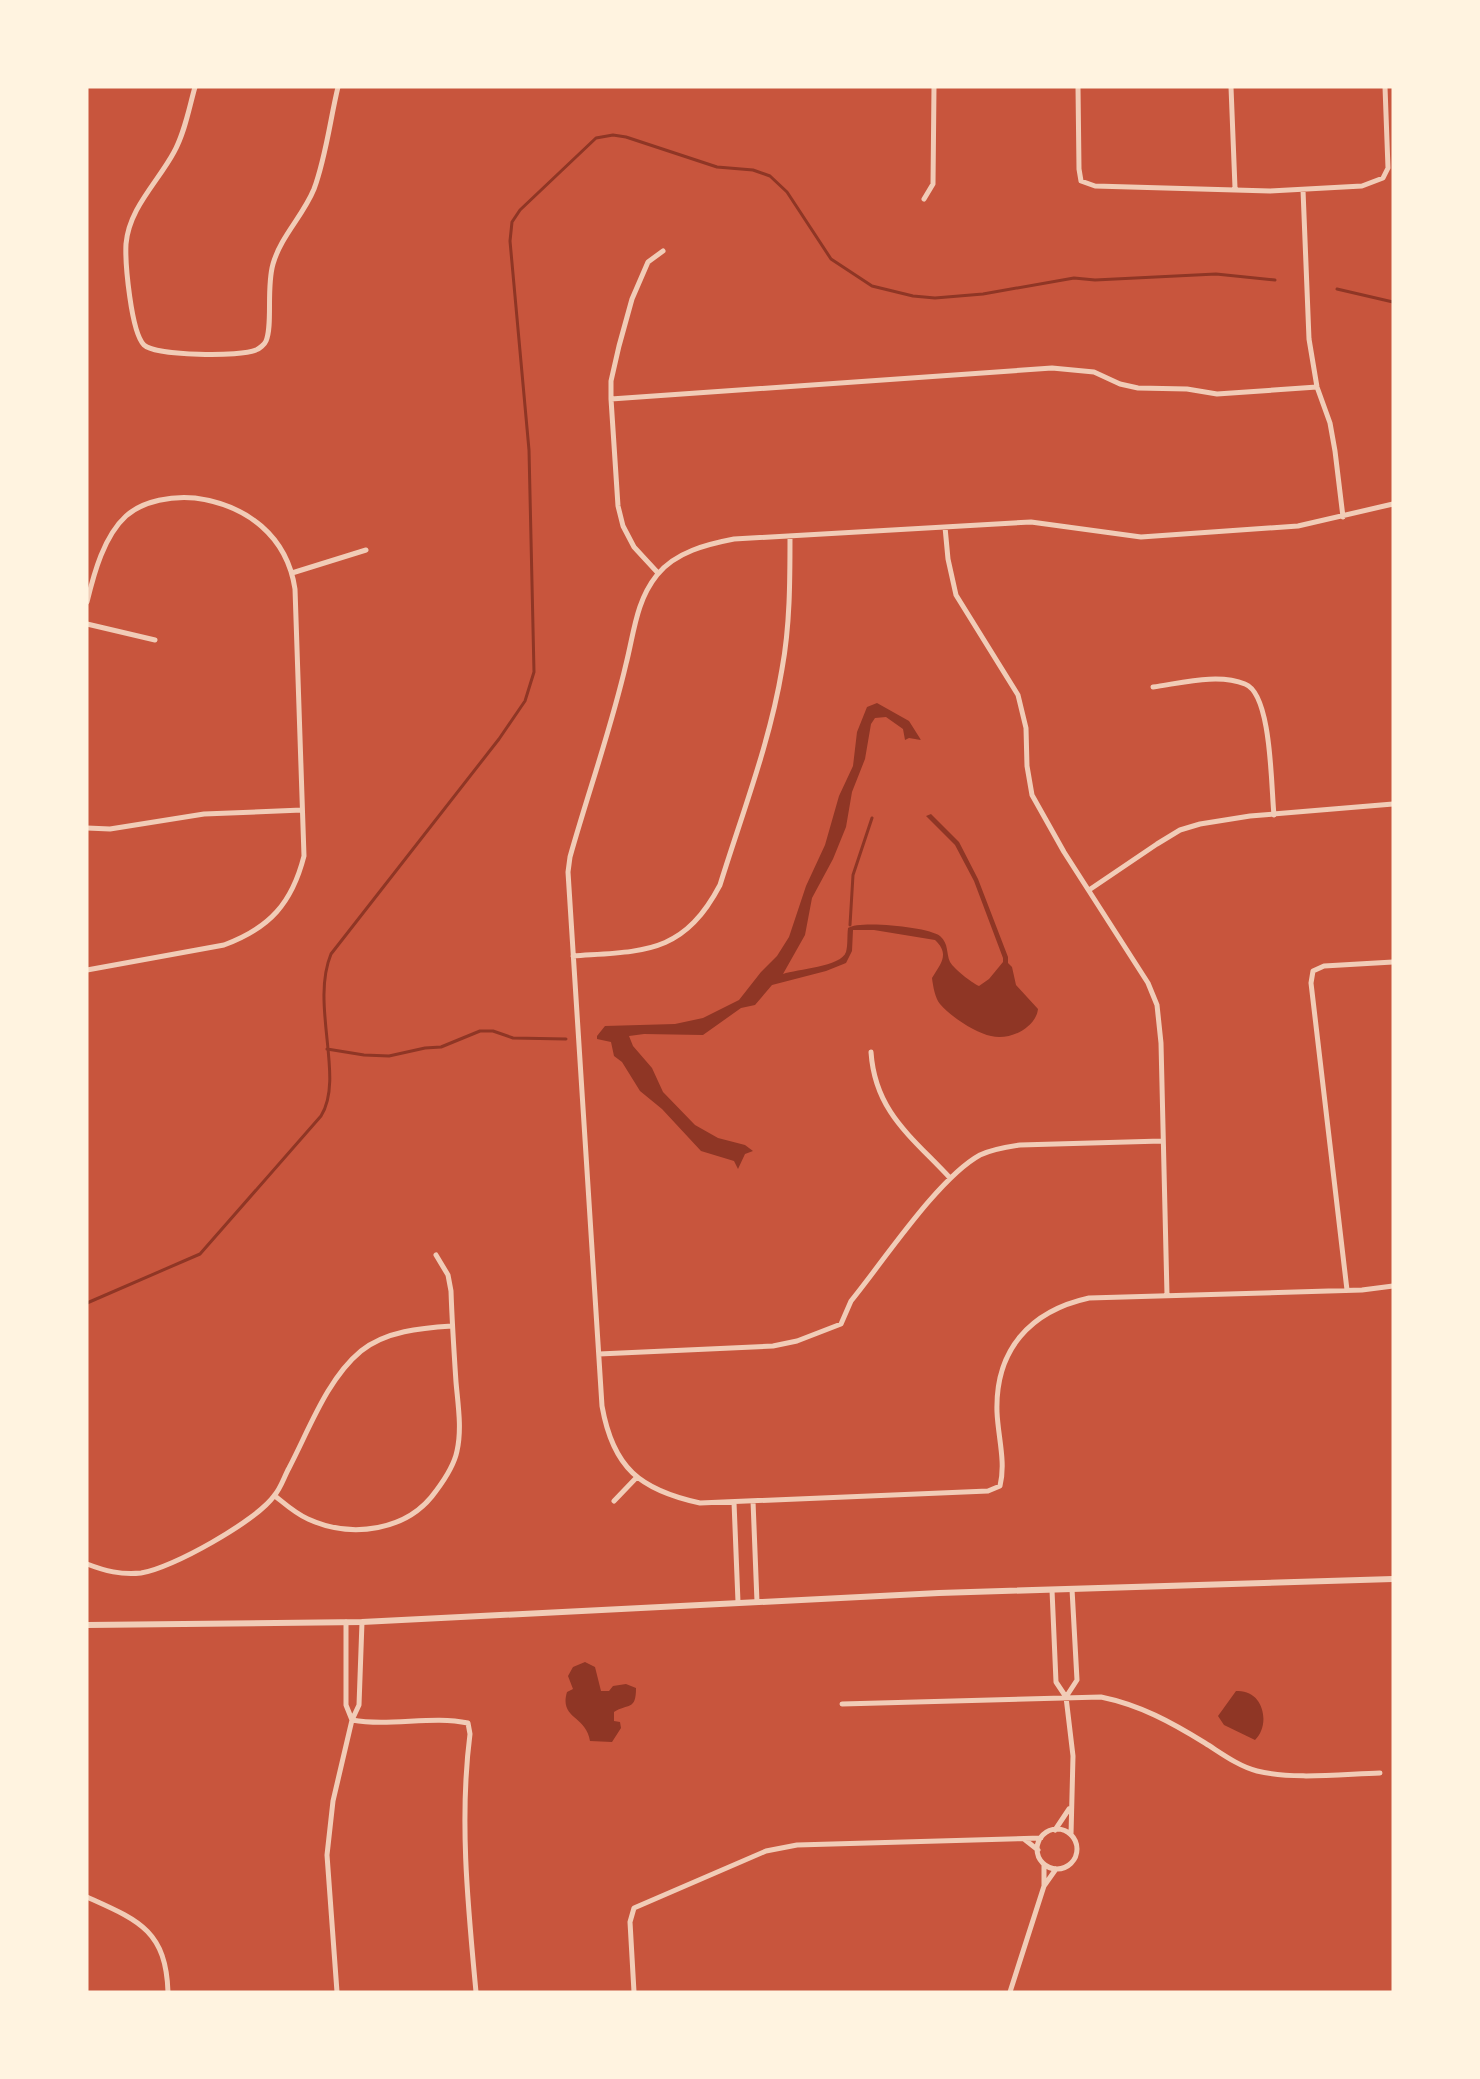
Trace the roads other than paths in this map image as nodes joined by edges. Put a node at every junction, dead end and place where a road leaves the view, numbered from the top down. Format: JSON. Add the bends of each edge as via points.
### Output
{"nodes":[{"id":1,"x":195,"y":87,"type":"edge"},
{"id":2,"x":338,"y":87,"type":"edge"},
{"id":3,"x":934,"y":87,"type":"edge"},
{"id":4,"x":1078,"y":87,"type":"edge"},
{"id":5,"x":1231,"y":87,"type":"edge"},
{"id":6,"x":1385,"y":87,"type":"edge"},
{"id":7,"x":1235,"y":188,"type":"junction"},
{"id":8,"x":1303,"y":190,"type":"junction"},
{"id":9,"x":924,"y":199,"type":"dead end"},
{"id":10,"x":663,"y":251,"type":"dead end"},
{"id":11,"x":1317,"y":387,"type":"junction"},
{"id":12,"x":611,"y":399,"type":"junction"},
{"id":13,"x":1393,"y":504,"type":"edge"},
{"id":14,"x":1342,"y":517,"type":"junction"},
{"id":15,"x":945,"y":527,"type":"junction"},
{"id":16,"x":790,"y":536,"type":"junction"},
{"id":17,"x":366,"y":550,"type":"dead end"},
{"id":18,"x":292,"y":573,"type":"junction"},
{"id":19,"x":658,"y":573,"type":"junction"},
{"id":20,"x":87,"y":602,"type":"edge"},
{"id":21,"x":87,"y":624,"type":"edge"},
{"id":22,"x":155,"y":640,"type":"dead end"},
{"id":23,"x":1153,"y":687,"type":"dead end"},
{"id":24,"x":1393,"y":804,"type":"edge"},
{"id":25,"x":302,"y":810,"type":"junction"},
{"id":26,"x":1274,"y":815,"type":"junction"},
{"id":27,"x":87,"y":828,"type":"edge"},
{"id":28,"x":1089,"y":890,"type":"junction"},
{"id":29,"x":573,"y":956,"type":"junction"},
{"id":30,"x":1393,"y":962,"type":"edge"},
{"id":31,"x":87,"y":970,"type":"edge"},
{"id":32,"x":871,"y":1052,"type":"dead end"},
{"id":33,"x":1162,"y":1141,"type":"junction"},
{"id":34,"x":950,"y":1178,"type":"junction"},
{"id":35,"x":436,"y":1255,"type":"dead end"},
{"id":36,"x":1393,"y":1286,"type":"edge"},
{"id":37,"x":1347,"y":1290,"type":"junction"},
{"id":38,"x":1167,"y":1295,"type":"junction"},
{"id":39,"x":452,"y":1326,"type":"junction"},
{"id":40,"x":598,"y":1354,"type":"junction"},
{"id":41,"x":637,"y":1477,"type":"junction"},
{"id":42,"x":275,"y":1496,"type":"junction"},
{"id":43,"x":614,"y":1501,"type":"dead end"},
{"id":44,"x":753,"y":1501,"type":"junction"},
{"id":45,"x":734,"y":1502,"type":"junction"},
{"id":46,"x":87,"y":1564,"type":"edge"},
{"id":47,"x":1393,"y":1579,"type":"edge"},
{"id":48,"x":1072,"y":1589,"type":"junction"},
{"id":49,"x":1052,"y":1590,"type":"junction"},
{"id":50,"x":738,"y":1602,"type":"junction"},
{"id":51,"x":757,"y":1602,"type":"junction"},
{"id":52,"x":346,"y":1622,"type":"junction"},
{"id":53,"x":362,"y":1622,"type":"junction"},
{"id":54,"x":87,"y":1625,"type":"edge"},
{"id":55,"x":1066,"y":1697,"type":"junction"},
{"id":56,"x":842,"y":1704,"type":"dead end"},
{"id":57,"x":352,"y":1720,"type":"junction"},
{"id":58,"x":1380,"y":1773,"type":"dead end"},
{"id":59,"x":1070,"y":1808,"type":"junction"},
{"id":60,"x":1055,"y":1830,"type":"junction"},
{"id":61,"x":1071,"y":1835,"type":"junction"},
{"id":62,"x":1041,"y":1838,"type":"junction"},
{"id":63,"x":1024,"y":1839,"type":"junction"},
{"id":64,"x":1038,"y":1850,"type":"junction"},
{"id":65,"x":1044,"y":1864,"type":"junction"},
{"id":66,"x":1056,"y":1869,"type":"junction"},
{"id":67,"x":1044,"y":1886,"type":"junction"},
{"id":68,"x":87,"y":1897,"type":"edge"},
{"id":69,"x":168,"y":1992,"type":"edge"},
{"id":70,"x":337,"y":1992,"type":"edge"},
{"id":71,"x":476,"y":1992,"type":"edge"},
{"id":72,"x":634,"y":1992,"type":"edge"},
{"id":73,"x":1010,"y":1992,"type":"edge"}],
"edges":[{"from":1,"to":2,"type":"street","via":[[176,149],[137,208],[130,226],[127,262],[139,339],[146,347],[168,352],[242,353],[256,350],[266,342],[268,282],[273,262],[314,189]]},
{"from":3,"to":9,"type":"street","via":[[933,184]]},
{"from":4,"to":7,"type":"street","via":[[1081,182],[1095,186]]},
{"from":5,"to":7,"type":"street"},
{"from":6,"to":8,"type":"street","via":[[1388,168],[1383,178],[1362,186]]},
{"from":7,"to":8,"type":"street"},
{"from":8,"to":11,"type":"street","via":[[1309,339]]},
{"from":10,"to":12,"type":"street","via":[[648,262],[632,298],[617,354]]},
{"from":11,"to":12,"type":"street","via":[[1217,394],[1138,388],[1094,372],[1052,368]]},
{"from":11,"to":14,"type":"street","via":[[1331,432]]},
{"from":12,"to":19,"type":"street","via":[[618,506],[623,526],[634,547]]},
{"from":13,"to":14,"type":"street"},
{"from":14,"to":15,"type":"street","via":[[1298,526],[1141,537],[1031,522]]},
{"from":15,"to":16,"type":"street"},
{"from":15,"to":28,"type":"street","via":[[956,595],[1018,695],[1026,728],[1032,795]]},
{"from":16,"to":19,"type":"street","via":[[708,544],[683,555]]},
{"from":16,"to":29,"type":"street","via":[[783,667],[775,706],[720,885],[708,909],[693,926],[652,949]]},
{"from":17,"to":18,"type":"street"},
{"from":18,"to":20,"type":"street","via":[[273,538],[236,508],[190,498],[161,499],[128,513],[114,528]]},
{"from":18,"to":25,"type":"street"},
{"from":19,"to":29,"type":"street","via":[[633,626],[570,857]]},
{"from":21,"to":22,"type":"street"},
{"from":23,"to":26,"type":"street","via":[[1226,680],[1256,690],[1264,711]]},
{"from":24,"to":26,"type":"street"},
{"from":25,"to":27,"type":"street","via":[[204,814],[110,829]]},
{"from":25,"to":31,"type":"street","via":[[304,856],[300,874],[284,906],[262,926],[224,945]]},
{"from":26,"to":28,"type":"street","via":[[1213,821],[1180,830]]},
{"from":28,"to":33,"type":"street","via":[[1148,983],[1157,1005]]},
{"from":29,"to":40,"type":"street"},
{"from":30,"to":37,"type":"street","via":[[1324,966],[1313,971],[1311,983]]},
{"from":32,"to":34,"type":"street","via":[[873,1077],[881,1099]]},
{"from":33,"to":34,"type":"street","via":[[1020,1144],[980,1155]]},
{"from":33,"to":38,"type":"street"},
{"from":34,"to":40,"type":"street","via":[[851,1301],[841,1324],[773,1346]]},
{"from":35,"to":39,"type":"street","via":[[448,1275]]},
{"from":36,"to":37,"type":"street"},
{"from":37,"to":38,"type":"street"},
{"from":38,"to":44,"type":"street","via":[[1089,1298],[1066,1303],[1023,1331],[1011,1348],[999,1383],[997,1410],[1003,1473],[1000,1486],[988,1491]]},
{"from":39,"to":42,"type":"street","via":[[400,1333],[371,1345],[351,1360],[327,1396]]},
{"from":39,"to":42,"type":"street","via":[[459,1434],[453,1466],[431,1499],[398,1522],[363,1530],[327,1526],[308,1519]]},
{"from":40,"to":41,"type":"street","via":[[606,1427],[613,1447]]},
{"from":41,"to":43,"type":"street"},
{"from":41,"to":45,"type":"street","via":[[668,1496],[700,1503]]},
{"from":42,"to":46,"type":"street","via":[[245,1521],[170,1565],[118,1574]]},
{"from":44,"to":45,"type":"street"},
{"from":44,"to":51,"type":"street"},
{"from":45,"to":50,"type":"street"},
{"from":47,"to":48,"type":"street"},
{"from":48,"to":49,"type":"street"},
{"from":48,"to":55,"type":"street","via":[[1077,1680]]},
{"from":49,"to":51,"type":"street"},
{"from":49,"to":55,"type":"street","via":[[1056,1682]]},
{"from":50,"to":51,"type":"street"},
{"from":50,"to":53,"type":"street"},
{"from":52,"to":53,"type":"street"},
{"from":52,"to":54,"type":"street"},
{"from":52,"to":57,"type":"street","via":[[346,1705]]},
{"from":53,"to":57,"type":"street","via":[[359,1705]]},
{"from":55,"to":56,"type":"street"},
{"from":55,"to":58,"type":"street","via":[[1101,1697],[1132,1703],[1256,1771]]},
{"from":55,"to":59,"type":"street","via":[[1073,1756]]},
{"from":57,"to":70,"type":"street","via":[[329,1822],[327,1855]]},
{"from":57,"to":71,"type":"street","via":[[390,1724],[457,1720],[468,1723],[468,1888]]},
{"from":59,"to":60,"type":"street"},
{"from":59,"to":61,"type":"street"},
{"from":60,"to":61,"type":"street"},
{"from":60,"to":62,"type":"street"},
{"from":61,"to":66,"type":"street","via":[[1077,1847],[1074,1860]]},
{"from":62,"to":63,"type":"street"},
{"from":62,"to":64,"type":"street"},
{"from":63,"to":64,"type":"street"},
{"from":63,"to":72,"type":"street","via":[[786,1847],[766,1851],[634,1908],[630,1922]]},
{"from":64,"to":65,"type":"street"},
{"from":65,"to":66,"type":"street"},
{"from":65,"to":67,"type":"street"},
{"from":66,"to":67,"type":"street"},
{"from":67,"to":73,"type":"street"},
{"from":68,"to":69,"type":"street","via":[[143,1926],[164,1956]]}]}
